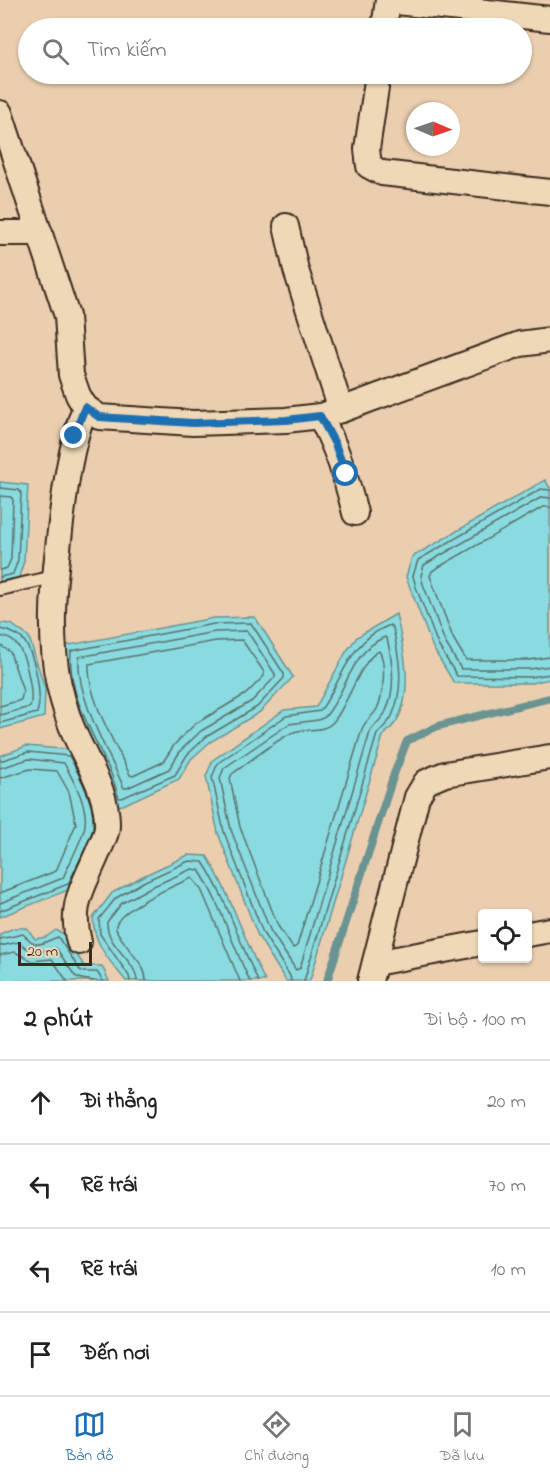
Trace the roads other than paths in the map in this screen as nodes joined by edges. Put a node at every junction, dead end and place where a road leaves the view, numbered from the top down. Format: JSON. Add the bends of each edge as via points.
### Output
{"nodes":[{"id":1,"x":388,"y":1,"type":"edge"},
{"id":2,"x":385,"y":18,"type":"edge"},
{"id":3,"x":550,"y":20,"type":"edge"},
{"id":4,"x":377,"y":84,"type":"edge"},
{"id":5,"x":0,"y":113,"type":"edge"},
{"id":6,"x":550,"y":192,"type":"edge"},
{"id":7,"x":286,"y":225,"type":"dead end"},
{"id":8,"x":0,"y":233,"type":"edge"},
{"id":9,"x":39,"y":233,"type":"junction"},
{"id":10,"x":550,"y":340,"type":"edge"},
{"id":11,"x":85,"y":407,"type":"junction"},
{"id":12,"x":330,"y":413,"type":"junction"},
{"id":13,"x":355,"y":513,"type":"dead end"},
{"id":14,"x":54,"y":577,"type":"junction"},
{"id":15,"x":0,"y":589,"type":"edge"},
{"id":16,"x":550,"y":757,"type":"edge"},
{"id":17,"x":550,"y":930,"type":"edge"},
{"id":18,"x":532,"y":933,"type":"edge"},
{"id":19,"x":79,"y":942,"type":"dead end"},
{"id":20,"x":478,"y":944,"type":"edge"},
{"id":21,"x":372,"y":972,"type":"edge"}],
"edges":[{"from":1,"to":2,"type":"street"},
{"from":1,"to":3,"type":"street"},
{"from":4,"to":6,"type":"street","via":[[367,149],[369,166],[382,172]]},
{"from":5,"to":9,"type":"street"},
{"from":7,"to":12,"type":"street"},
{"from":8,"to":9,"type":"street"},
{"from":9,"to":11,"type":"street","via":[[67,316],[71,375]]},
{"from":10,"to":12,"type":"street","via":[[520,344]]},
{"from":11,"to":12,"type":"street","via":[[99,417],[193,423],[286,420]]},
{"from":11,"to":14,"type":"street","via":[[67,471]]},
{"from":12,"to":13,"type":"street"},
{"from":14,"to":15,"type":"lane"},
{"from":14,"to":19,"type":"street","via":[[59,685],[75,735],[98,783],[108,829],[78,900],[75,925]]},
{"from":16,"to":21,"type":"street","via":[[445,774],[426,782],[417,797]]},
{"from":17,"to":18,"type":"street"},
{"from":20,"to":21,"type":"street"}]}
